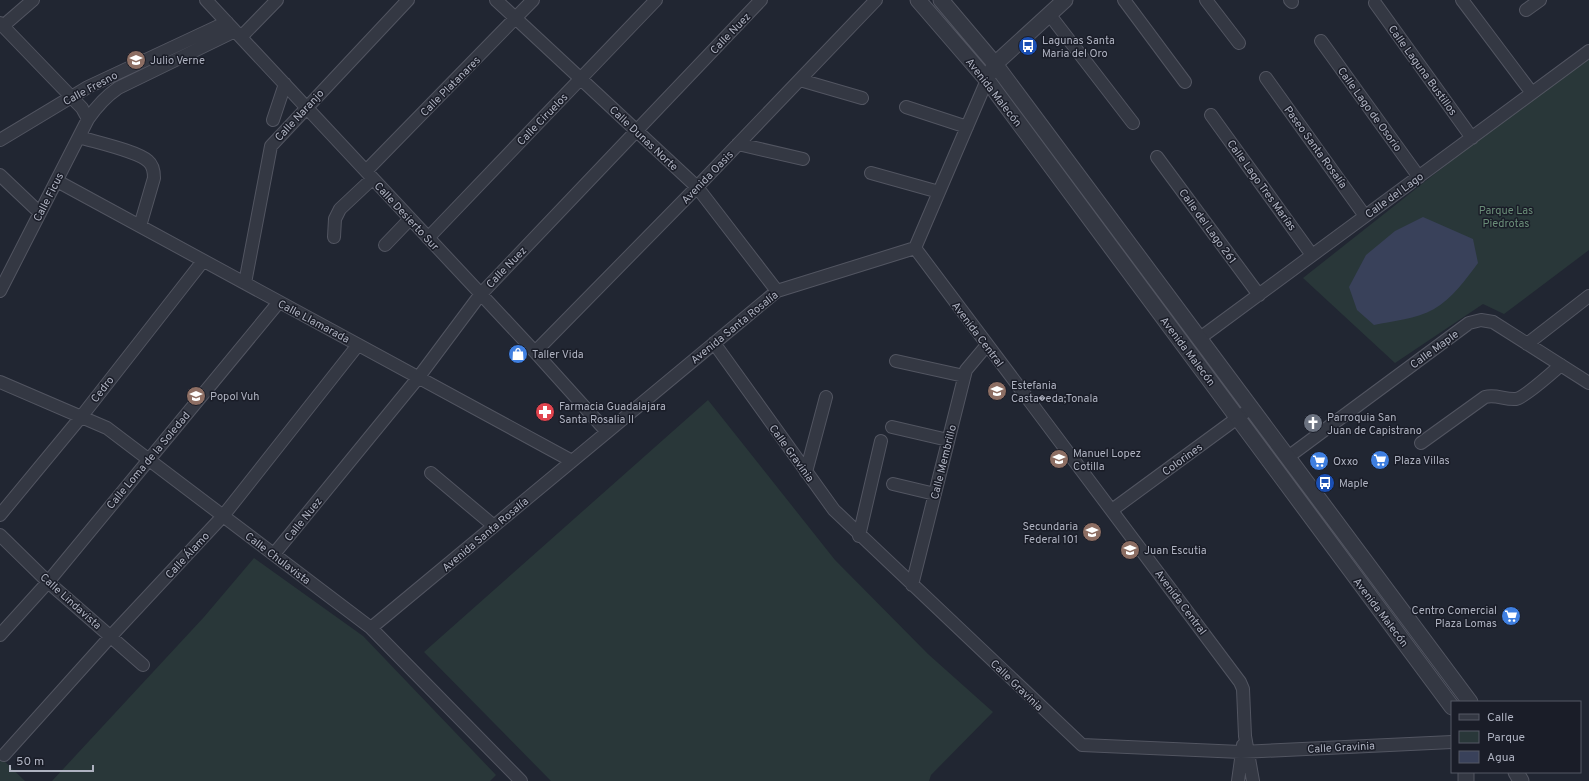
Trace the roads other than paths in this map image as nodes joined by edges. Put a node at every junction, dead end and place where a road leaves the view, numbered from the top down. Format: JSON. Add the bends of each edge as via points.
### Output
{"nodes":[{"id":1,"x":33,"y":0,"type":"edge"},
{"id":2,"x":206,"y":0,"type":"edge"},
{"id":3,"x":277,"y":0,"type":"edge"},
{"id":4,"x":408,"y":0,"type":"edge"},
{"id":5,"x":496,"y":0,"type":"edge"},
{"id":6,"x":533,"y":0,"type":"edge"},
{"id":7,"x":656,"y":0,"type":"edge"},
{"id":8,"x":761,"y":0,"type":"edge"},
{"id":9,"x":876,"y":0,"type":"edge"},
{"id":10,"x":918,"y":0,"type":"edge"},
{"id":11,"x":941,"y":0,"type":"edge"},
{"id":12,"x":1065,"y":0,"type":"edge"},
{"id":13,"x":1124,"y":0,"type":"edge"},
{"id":14,"x":1206,"y":0,"type":"edge"},
{"id":15,"x":1462,"y":0,"type":"edge"},
{"id":16,"x":1540,"y":0,"type":"edge"},
{"id":17,"x":1375,"y":3,"type":"dead end"},
{"id":18,"x":1526,"y":10,"type":"dead end"},
{"id":19,"x":1049,"y":14,"type":"junction"},
{"id":20,"x":516,"y":19,"type":"junction"},
{"id":21,"x":227,"y":22,"type":"junction"},
{"id":22,"x":1,"y":24,"type":"edge"},
{"id":23,"x":238,"y":34,"type":"junction"},
{"id":24,"x":1321,"y":41,"type":"dead end"},
{"id":25,"x":1239,"y":43,"type":"dead end"},
{"id":26,"x":1589,"y":51,"type":"edge"},
{"id":27,"x":996,"y":64,"type":"junction"},
{"id":28,"x":580,"y":78,"type":"junction"},
{"id":29,"x":1266,"y":78,"type":"dead end"},
{"id":30,"x":800,"y":80,"type":"junction"},
{"id":31,"x":987,"y":80,"type":"junction"},
{"id":32,"x":1185,"y":82,"type":"dead end"},
{"id":33,"x":285,"y":84,"type":"junction"},
{"id":34,"x":1532,"y":93,"type":"junction"},
{"id":35,"x":71,"y":96,"type":"junction"},
{"id":36,"x":862,"y":98,"type":"dead end"},
{"id":37,"x":99,"y":104,"type":"joint"},
{"id":38,"x":307,"y":107,"type":"junction"},
{"id":39,"x":906,"y":107,"type":"dead end"},
{"id":40,"x":1211,"y":115,"type":"dead end"},
{"id":41,"x":88,"y":119,"type":"junction"},
{"id":42,"x":273,"y":120,"type":"dead end"},
{"id":43,"x":1133,"y":123,"type":"dead end"},
{"id":44,"x":967,"y":127,"type":"junction"},
{"id":45,"x":636,"y":131,"type":"junction"},
{"id":46,"x":79,"y":137,"type":"junction"},
{"id":47,"x":1472,"y":138,"type":"junction"},
{"id":48,"x":0,"y":140,"type":"edge"},
{"id":49,"x":738,"y":144,"type":"junction"},
{"id":50,"x":1157,"y":157,"type":"dead end"},
{"id":51,"x":803,"y":159,"type":"dead end"},
{"id":52,"x":871,"y":174,"type":"dead end"},
{"id":53,"x":0,"y":175,"type":"edge"},
{"id":54,"x":369,"y":175,"type":"junction"},
{"id":55,"x":1419,"y":176,"type":"junction"},
{"id":56,"x":57,"y":181,"type":"junction"},
{"id":57,"x":697,"y":187,"type":"junction"},
{"id":58,"x":939,"y":192,"type":"junction"},
{"id":59,"x":40,"y":213,"type":"junction"},
{"id":60,"x":1366,"y":216,"type":"junction"},
{"id":61,"x":410,"y":219,"type":"junction"},
{"id":62,"x":140,"y":226,"type":"junction"},
{"id":63,"x":334,"y":237,"type":"dead end"},
{"id":64,"x":428,"y":238,"type":"junction"},
{"id":65,"x":386,"y":244,"type":"dead end"},
{"id":66,"x":915,"y":248,"type":"junction"},
{"id":67,"x":1312,"y":256,"type":"junction"},
{"id":68,"x":202,"y":260,"type":"junction"},
{"id":69,"x":245,"y":284,"type":"junction"},
{"id":70,"x":1,"y":286,"type":"edge"},
{"id":71,"x":777,"y":291,"type":"junction"},
{"id":72,"x":480,"y":295,"type":"junction"},
{"id":73,"x":1259,"y":295,"type":"junction"},
{"id":74,"x":1589,"y":296,"type":"edge"},
{"id":75,"x":279,"y":302,"type":"junction"},
{"id":76,"x":1200,"y":338,"type":"junction"},
{"id":77,"x":714,"y":343,"type":"junction"},
{"id":78,"x":1527,"y":344,"type":"junction"},
{"id":79,"x":358,"y":345,"type":"junction"},
{"id":80,"x":987,"y":345,"type":"junction"},
{"id":81,"x":535,"y":352,"type":"junction"},
{"id":82,"x":896,"y":361,"type":"dead end"},
{"id":83,"x":1561,"y":365,"type":"junction"},
{"id":84,"x":964,"y":376,"type":"junction"},
{"id":85,"x":418,"y":378,"type":"junction"},
{"id":86,"x":1588,"y":381,"type":"edge"},
{"id":87,"x":0,"y":382,"type":"edge"},
{"id":88,"x":826,"y":397,"type":"dead end"},
{"id":89,"x":1251,"y":408,"type":"junction"},
{"id":90,"x":81,"y":417,"type":"junction"},
{"id":91,"x":1237,"y":418,"type":"junction"},
{"id":92,"x":892,"y":427,"type":"dead end"},
{"id":93,"x":607,"y":432,"type":"junction"},
{"id":94,"x":948,"y":440,"type":"junction"},
{"id":95,"x":881,"y":441,"type":"dead end"},
{"id":96,"x":1421,"y":443,"type":"dead end"},
{"id":97,"x":1288,"y":457,"type":"junction"},
{"id":98,"x":149,"y":460,"type":"junction"},
{"id":99,"x":572,"y":461,"type":"junction"},
{"id":100,"x":806,"y":472,"type":"junction"},
{"id":101,"x":431,"y":473,"type":"dead end"},
{"id":102,"x":894,"y":484,"type":"dead end"},
{"id":103,"x":935,"y":494,"type":"junction"},
{"id":104,"x":1112,"y":510,"type":"junction"},
{"id":105,"x":0,"y":515,"type":"edge"},
{"id":106,"x":223,"y":516,"type":"junction"},
{"id":107,"x":494,"y":526,"type":"junction"},
{"id":108,"x":0,"y":535,"type":"edge"},
{"id":109,"x":859,"y":536,"type":"junction"},
{"id":110,"x":274,"y":554,"type":"junction"},
{"id":111,"x":48,"y":582,"type":"junction"},
{"id":112,"x":912,"y":585,"type":"junction"},
{"id":113,"x":371,"y":628,"type":"junction"},
{"id":114,"x":0,"y":634,"type":"edge"},
{"id":115,"x":111,"y":636,"type":"junction"},
{"id":116,"x":143,"y":665,"type":"dead end"},
{"id":117,"x":1469,"y":701,"type":"edge"},
{"id":118,"x":1451,"y":706,"type":"edge"},
{"id":119,"x":1451,"y":742,"type":"edge"},
{"id":120,"x":1245,"y":751,"type":"junction"},
{"id":121,"x":4,"y":755,"type":"dead end"},
{"id":122,"x":521,"y":781,"type":"edge"},
{"id":123,"x":1238,"y":781,"type":"edge"},
{"id":124,"x":1253,"y":781,"type":"edge"}],
"edges":[{"from":1,"to":22,"type":"street"},
{"from":2,"to":21,"type":"street","name":"Calle Desierto Sur"},
{"from":3,"to":23,"type":"street","name":"Calle Fresno"},
{"from":4,"to":38,"type":"street","name":"Calle Naranjo"},
{"from":5,"to":20,"type":"street","name":"Calle Dunas Norte"},
{"from":6,"to":20,"type":"street","name":"Calle Platanares"},
{"from":7,"to":28,"type":"street","name":"Calle Ciruelos"},
{"from":8,"to":45,"type":"street","name":"Calle Nuez"},
{"from":9,"to":30,"type":"street","name":"Avenida Oasis"},
{"from":10,"to":31,"type":"street","name":"Avenida Malecón"},
{"from":11,"to":27,"type":"street","name":"Avenida Malecón"},
{"from":12,"to":19,"type":"street"},
{"from":13,"to":32,"type":"street"},
{"from":14,"to":25,"type":"street"},
{"from":15,"to":34,"type":"street"},
{"from":16,"to":18,"type":"street"},
{"from":17,"to":47,"type":"street","name":"Calle Laguna Bustillos"},
{"from":19,"to":27,"type":"street"},
{"from":19,"to":43,"type":"street"},
{"from":20,"to":28,"type":"street","name":"Calle Dunas Norte"},
{"from":20,"to":54,"type":"street","name":"Calle Platanares"},
{"from":21,"to":23,"type":"street","name":"Calle Desierto Sur"},
{"from":21,"to":35,"type":"street","name":"Calle Fresno"},
{"from":22,"to":35,"type":"street"},
{"from":23,"to":33,"type":"street","name":"Calle Desierto Sur"},
{"from":23,"to":37,"type":"street","name":"Calle Fresno","via":[[118,88]]},
{"from":24,"to":55,"type":"street","name":"Calle Lago de Osorio"},
{"from":26,"to":34,"type":"street","name":"Calle del Lago"},
{"from":27,"to":31,"type":"street"},
{"from":27,"to":76,"type":"street","name":"Avenida Malecón"},
{"from":28,"to":45,"type":"street","name":"Calle Dunas Norte"},
{"from":28,"to":64,"type":"street","name":"Calle Ciruelos"},
{"from":29,"to":60,"type":"street","name":"Paseo Santa Rosalía"},
{"from":30,"to":36,"type":"street"},
{"from":30,"to":49,"type":"street","name":"Avenida Oasis"},
{"from":31,"to":44,"type":"street"},
{"from":31,"to":91,"type":"street","name":"Avenida Malecón"},
{"from":33,"to":38,"type":"street","name":"Calle Desierto Sur"},
{"from":33,"to":42,"type":"street","name":"Calle Naranjo"},
{"from":34,"to":47,"type":"street","name":"Calle del Lago"},
{"from":35,"to":41,"type":"street"},
{"from":35,"to":48,"type":"street","name":"Calle Fresno"},
{"from":37,"to":41,"type":"street","name":"Calle Ficus"},
{"from":38,"to":54,"type":"street","name":"Calle Desierto Sur"},
{"from":38,"to":69,"type":"street","name":"Calle Naranjo","via":[[271,146]]},
{"from":39,"to":44,"type":"street"},
{"from":40,"to":67,"type":"street","name":"Calle Lago Tres Marías"},
{"from":41,"to":46,"type":"street","name":"Calle Ficus"},
{"from":44,"to":58,"type":"street"},
{"from":45,"to":57,"type":"street","name":"Calle Dunas Norte"},
{"from":45,"to":72,"type":"street","name":"Calle Nuez"},
{"from":46,"to":56,"type":"street","name":"Calle Ficus"},
{"from":46,"to":62,"type":"street","via":[[143,157],[152,164],[154,178]]},
{"from":47,"to":55,"type":"street","name":"Calle del Lago"},
{"from":49,"to":51,"type":"street"},
{"from":49,"to":57,"type":"street","name":"Avenida Oasis"},
{"from":50,"to":73,"type":"street","name":"Calle del Lago 261"},
{"from":52,"to":58,"type":"street"},
{"from":53,"to":59,"type":"street"},
{"from":54,"to":61,"type":"street","name":"Calle Desierto Sur"},
{"from":54,"to":63,"type":"street","name":"Calle Platanares","via":[[340,209],[335,219]]},
{"from":55,"to":60,"type":"street","name":"Calle del Lago"},
{"from":56,"to":59,"type":"street","name":"Calle Ficus"},
{"from":56,"to":62,"type":"street","name":"Calle Llamarada"},
{"from":57,"to":71,"type":"street","name":"Calle Dunas Norte"},
{"from":57,"to":81,"type":"street","name":"Avenida Oasis"},
{"from":58,"to":66,"type":"street"},
{"from":59,"to":70,"type":"street","name":"Calle Ficus"},
{"from":60,"to":67,"type":"street","name":"Calle del Lago"},
{"from":61,"to":64,"type":"street","name":"Calle Desierto Sur"},
{"from":61,"to":65,"type":"street"},
{"from":62,"to":68,"type":"street","name":"Calle Llamarada"},
{"from":64,"to":72,"type":"street","name":"Calle Desierto Sur"},
{"from":66,"to":71,"type":"street","name":"Avenida Santa Rosalía"},
{"from":66,"to":80,"type":"street","name":"Avenida Central"},
{"from":67,"to":73,"type":"street","name":"Calle del Lago"},
{"from":68,"to":69,"type":"street","name":"Calle Llamarada"},
{"from":68,"to":90,"type":"street","name":"Cedro"},
{"from":69,"to":75,"type":"street","name":"Calle Llamarada"},
{"from":71,"to":77,"type":"street","name":"Avenida Santa Rosalía"},
{"from":72,"to":81,"type":"street","name":"Calle Desierto Sur"},
{"from":72,"to":85,"type":"street","name":"Calle Nuez"},
{"from":73,"to":76,"type":"street","name":"Calle del Lago"},
{"from":74,"to":78,"type":"street"},
{"from":75,"to":79,"type":"street","name":"Calle Llamarada"},
{"from":75,"to":98,"type":"street","name":"Calle Loma de la Soledad"},
{"from":76,"to":89,"type":"street","name":"Avenida Malecón"},
{"from":77,"to":93,"type":"street","name":"Avenida Santa Rosalía"},
{"from":77,"to":100,"type":"street","name":"Calle Gravinia"},
{"from":78,"to":83,"type":"street","name":"Calle Maple"},
{"from":78,"to":97,"type":"street","name":"Calle Maple","via":[[1493,322],[1481,320],[1469,323]]},
{"from":79,"to":85,"type":"street","name":"Calle Llamarada"},
{"from":79,"to":106,"type":"street","name":"Calle Álamo"},
{"from":80,"to":84,"type":"street","name":"Calle Membrillo","via":[[971,362]]},
{"from":80,"to":104,"type":"street","name":"Avenida Central"},
{"from":81,"to":93,"type":"street","name":"Calle Desierto Sur"},
{"from":82,"to":84,"type":"street"},
{"from":83,"to":86,"type":"street","name":"Calle Maple"},
{"from":83,"to":96,"type":"street","via":[[1520,398],[1511,399],[1495,395],[1485,398]]},
{"from":84,"to":94,"type":"street","name":"Calle Membrillo"},
{"from":85,"to":99,"type":"street","name":"Calle Llamarada"},
{"from":85,"to":110,"type":"street","name":"Calle Nuez"},
{"from":87,"to":90,"type":"street","name":"Calle Chulavista"},
{"from":88,"to":100,"type":"street"},
{"from":89,"to":91,"type":"street","name":"Colorines"},
{"from":89,"to":97,"type":"street","name":"Avenida Malecón"},
{"from":90,"to":98,"type":"street","name":"Calle Chulavista","via":[[107,428]]},
{"from":90,"to":105,"type":"street","name":"Cedro"},
{"from":91,"to":104,"type":"street","name":"Colorines"},
{"from":91,"to":118,"type":"street","name":"Avenida Malecón"},
{"from":92,"to":94,"type":"street"},
{"from":93,"to":99,"type":"street","name":"Avenida Santa Rosalía"},
{"from":94,"to":103,"type":"street","name":"Calle Membrillo"},
{"from":95,"to":109,"type":"street"},
{"from":97,"to":117,"type":"street","name":"Avenida Malecón"},
{"from":98,"to":106,"type":"street","name":"Calle Chulavista"},
{"from":98,"to":111,"type":"street","name":"Calle Loma de la Soledad"},
{"from":99,"to":107,"type":"street","name":"Avenida Santa Rosalía"},
{"from":100,"to":109,"type":"street","name":"Calle Gravinia","via":[[834,510]]},
{"from":101,"to":107,"type":"street"},
{"from":102,"to":103,"type":"street"},
{"from":103,"to":112,"type":"street","name":"Calle Membrillo"},
{"from":104,"to":120,"type":"street","name":"Avenida Central","via":[[1240,682],[1243,688]]},
{"from":106,"to":110,"type":"street","name":"Calle Chulavista"},
{"from":106,"to":115,"type":"street","name":"Calle Álamo"},
{"from":107,"to":113,"type":"street","name":"Avenida Santa Rosalía"},
{"from":108,"to":111,"type":"street","name":"Calle Lindavista"},
{"from":109,"to":112,"type":"street","name":"Calle Gravinia"},
{"from":110,"to":113,"type":"street","name":"Calle Chulavista"},
{"from":111,"to":114,"type":"street","name":"Calle Loma de la Soledad"},
{"from":111,"to":115,"type":"street","name":"Calle Lindavista"},
{"from":112,"to":120,"type":"street","name":"Calle Gravinia","via":[[1082,745]]},
{"from":113,"to":122,"type":"street","name":"Calle Chulavista"},
{"from":115,"to":116,"type":"street","name":"Calle Lindavista"},
{"from":115,"to":121,"type":"street","name":"Calle Álamo"},
{"from":119,"to":120,"type":"street","name":"Calle Gravinia"},
{"from":120,"to":123,"type":"street","name":"Avenida Central"},
{"from":120,"to":124,"type":"street","name":"Avenida Central"}]}
